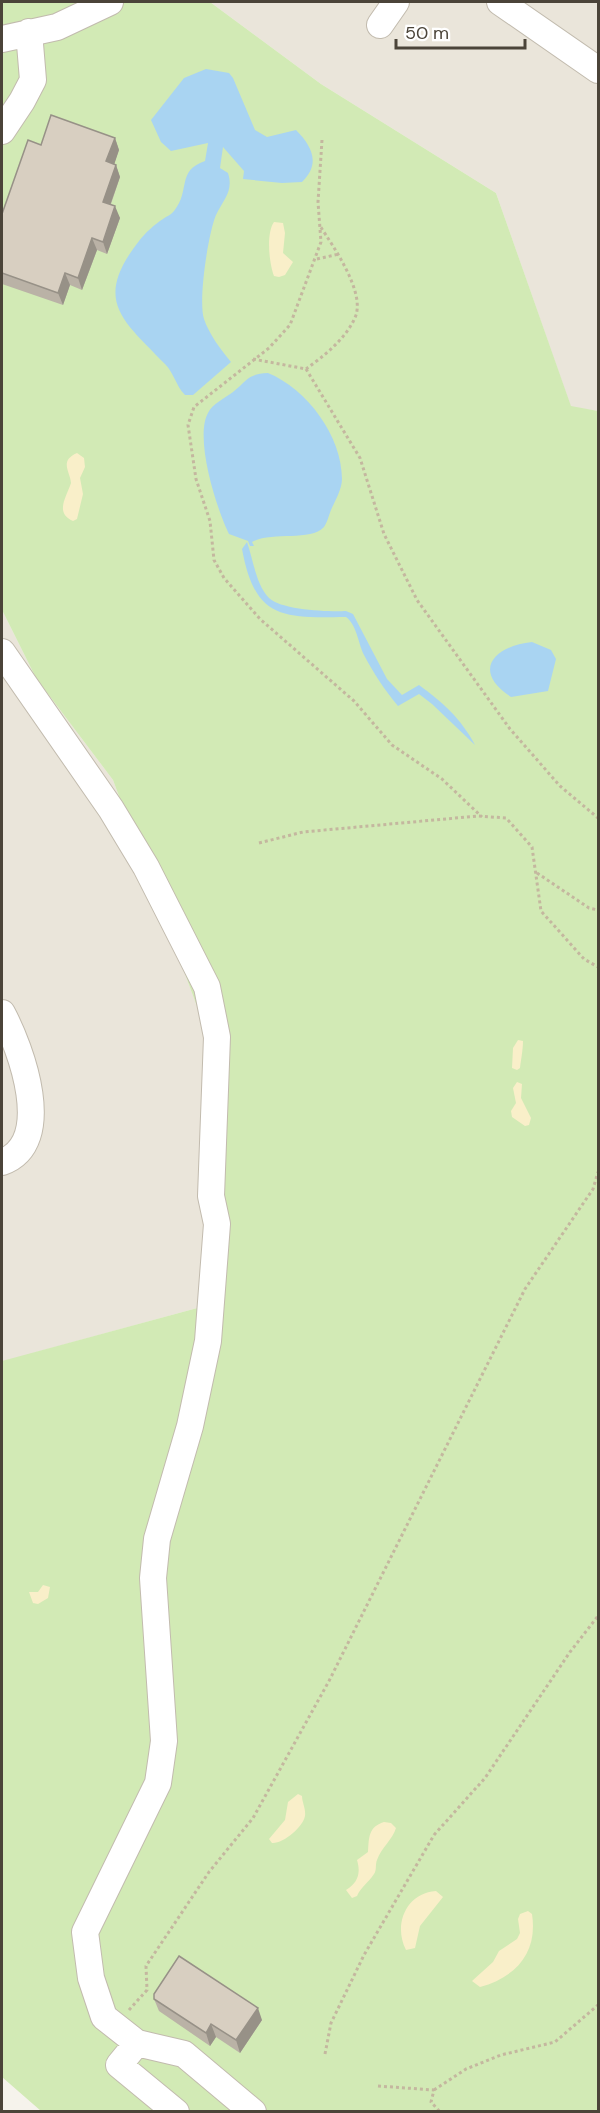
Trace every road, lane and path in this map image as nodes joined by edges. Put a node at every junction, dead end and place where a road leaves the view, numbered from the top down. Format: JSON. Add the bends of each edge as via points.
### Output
{"nodes":[{"id":1,"x":110,"y":2,"type":"edge"},
{"id":2,"x":396,"y":2,"type":"edge"},
{"id":3,"x":500,"y":2,"type":"edge"},
{"id":4,"x":380,"y":26,"type":"dead end"},
{"id":5,"x":12,"y":32,"type":"edge"},
{"id":6,"x":598,"y":70,"type":"edge"},
{"id":7,"x":2,"y":130,"type":"edge"},
{"id":8,"x":322,"y":140,"type":"dead end"},
{"id":9,"x":319,"y":225,"type":"junction"},
{"id":10,"x":339,"y":254,"type":"junction"},
{"id":11,"x":316,"y":260,"type":"junction"},
{"id":12,"x":253,"y":359,"type":"junction"},
{"id":13,"x":306,"y":369,"type":"junction"},
{"id":14,"x":2,"y":652,"type":"edge"},
{"id":15,"x":482,"y":817,"type":"junction"},
{"id":16,"x":598,"y":818,"type":"edge"},
{"id":17,"x":259,"y":843,"type":"dead end"},
{"id":18,"x":537,"y":873,"type":"junction"},
{"id":19,"x":598,"y":910,"type":"edge"},
{"id":20,"x":598,"y":967,"type":"edge"},
{"id":21,"x":2,"y":1013,"type":"edge"},
{"id":22,"x":2,"y":1162,"type":"edge"},
{"id":23,"x":598,"y":1172,"type":"edge"},
{"id":24,"x":598,"y":1616,"type":"edge"},
{"id":25,"x":598,"y":2005,"type":"edge"},
{"id":26,"x":124,"y":2016,"type":"dead end"},
{"id":27,"x":137,"y":2043,"type":"junction"},
{"id":28,"x":325,"y":2054,"type":"dead end"},
{"id":29,"x":378,"y":2086,"type":"dead end"},
{"id":30,"x":434,"y":2090,"type":"junction"},
{"id":31,"x":176,"y":2112,"type":"edge"},
{"id":32,"x":253,"y":2112,"type":"edge"},
{"id":33,"x":440,"y":2112,"type":"edge"}],
"edges":[{"from":1,"to":5,"type":"street","via":[[57,27]]},
{"from":2,"to":4,"type":"street"},
{"from":3,"to":6,"type":"street"},
{"from":5,"to":7,"type":"street","via":[[33,80]]},
{"from":8,"to":9,"type":"path"},
{"from":9,"to":10,"type":"path"},
{"from":9,"to":11,"type":"path","via":[[321,242]]},
{"from":10,"to":11,"type":"path"},
{"from":10,"to":13,"type":"path","via":[[355,292],[356,314],[341,338]]},
{"from":11,"to":12,"type":"path","via":[[290,325]]},
{"from":12,"to":13,"type":"path"},
{"from":12,"to":15,"type":"path","via":[[194,407],[188,425],[196,479],[210,521],[214,560],[224,578],[260,619],[354,701],[392,745],[442,779]]},
{"from":13,"to":16,"type":"path","via":[[360,458],[384,534],[417,600],[510,729],[560,786]]},
{"from":14,"to":27,"type":"street","via":[[111,809],[146,867],[207,987],[217,1037],[211,1196],[217,1224],[208,1341],[190,1426],[157,1539],[153,1578],[165,1741],[158,1783],[85,1932],[91,1978],[104,2017]]},
{"from":15,"to":17,"type":"path","via":[[303,832]]},
{"from":15,"to":18,"type":"path","via":[[506,818],[532,847]]},
{"from":18,"to":19,"type":"path"},
{"from":18,"to":20,"type":"path","via":[[541,911],[584,959]]},
{"from":21,"to":22,"type":"street","via":[[18,1049],[31,1125],[18,1152]]},
{"from":23,"to":26,"type":"path","via":[[592,1189],[525,1289],[329,1681],[253,1818],[209,1872],[146,1966],[147,1990]]},
{"from":24,"to":28,"type":"path","via":[[485,1778],[434,1835],[364,1954],[331,2024]]},
{"from":25,"to":30,"type":"path","via":[[555,2042],[501,2055],[466,2069]]},
{"from":27,"to":31,"type":"street","via":[[119,2065]]},
{"from":27,"to":32,"type":"street","via":[[184,2054]]},
{"from":29,"to":30,"type":"path"},
{"from":30,"to":33,"type":"path","via":[[431,2102]]}]}
